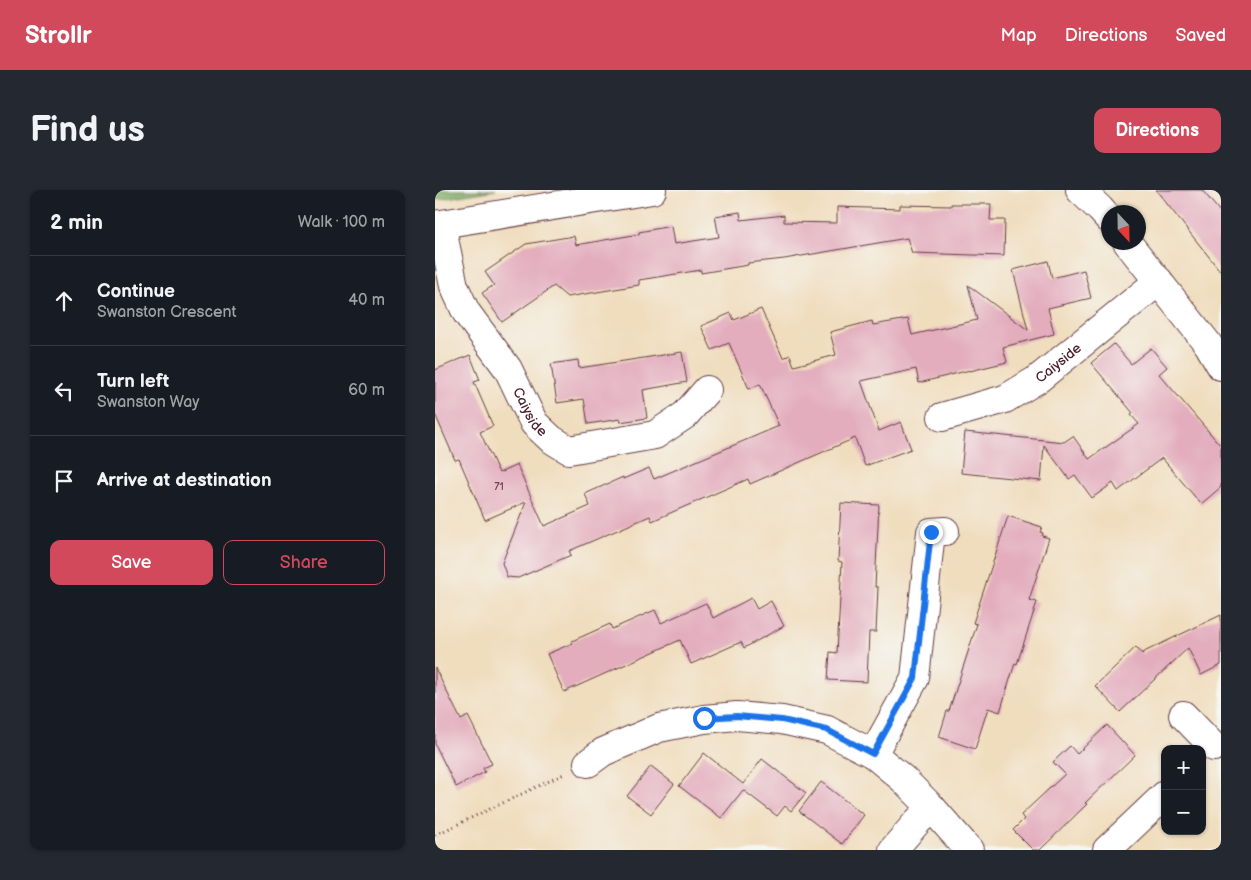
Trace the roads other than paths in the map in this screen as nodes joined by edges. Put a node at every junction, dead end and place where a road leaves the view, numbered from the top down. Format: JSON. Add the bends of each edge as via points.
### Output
{"nodes":[{"id":1,"x":652,"y":190,"type":"edge"},
{"id":2,"x":1080,"y":190,"type":"edge"},
{"id":3,"x":1101,"y":210,"type":"edge"},
{"id":4,"x":438,"y":225,"type":"edge"},
{"id":5,"x":1134,"y":250,"type":"edge"},
{"id":6,"x":1159,"y":281,"type":"junction"},
{"id":7,"x":1221,"y":366,"type":"edge"},
{"id":8,"x":707,"y":390,"type":"dead end"},
{"id":9,"x":942,"y":417,"type":"dead end"},
{"id":10,"x":945,"y":531,"type":"dead end"},
{"id":11,"x":1183,"y":715,"type":"dead end"},
{"id":12,"x":594,"y":749,"type":"road end"},
{"id":13,"x":873,"y":754,"type":"junction"},
{"id":14,"x":1212,"y":754,"type":"edge"},
{"id":15,"x":1161,"y":799,"type":"edge"},
{"id":16,"x":932,"y":808,"type":"junction"},
{"id":17,"x":893,"y":850,"type":"edge"},
{"id":18,"x":969,"y":850,"type":"edge"},
{"id":19,"x":1107,"y":850,"type":"edge"}],
"edges":[{"from":1,"to":4,"type":"street","name":"Caiyside"},
{"from":2,"to":3,"type":"street"},
{"from":4,"to":8,"type":"street","name":"Caiyside","via":[[454,286],[465,312],[508,369],[534,423],[551,439],[569,450],[655,435],[685,416]]},
{"from":5,"to":6,"type":"street"},
{"from":6,"to":7,"type":"street"},
{"from":6,"to":9,"type":"street","name":"Caiyside","via":[[1038,379],[1005,398]]},
{"from":10,"to":13,"type":"street","via":[[931,532],[915,678]]},
{"from":11,"to":14,"type":"street"},
{"from":12,"to":13,"type":"street","via":[[659,728],[704,718],[737,716],[782,720],[827,730]]},
{"from":13,"to":16,"type":"street"},
{"from":15,"to":19,"type":"street"},
{"from":16,"to":17,"type":"street"},
{"from":16,"to":18,"type":"street"}]}
